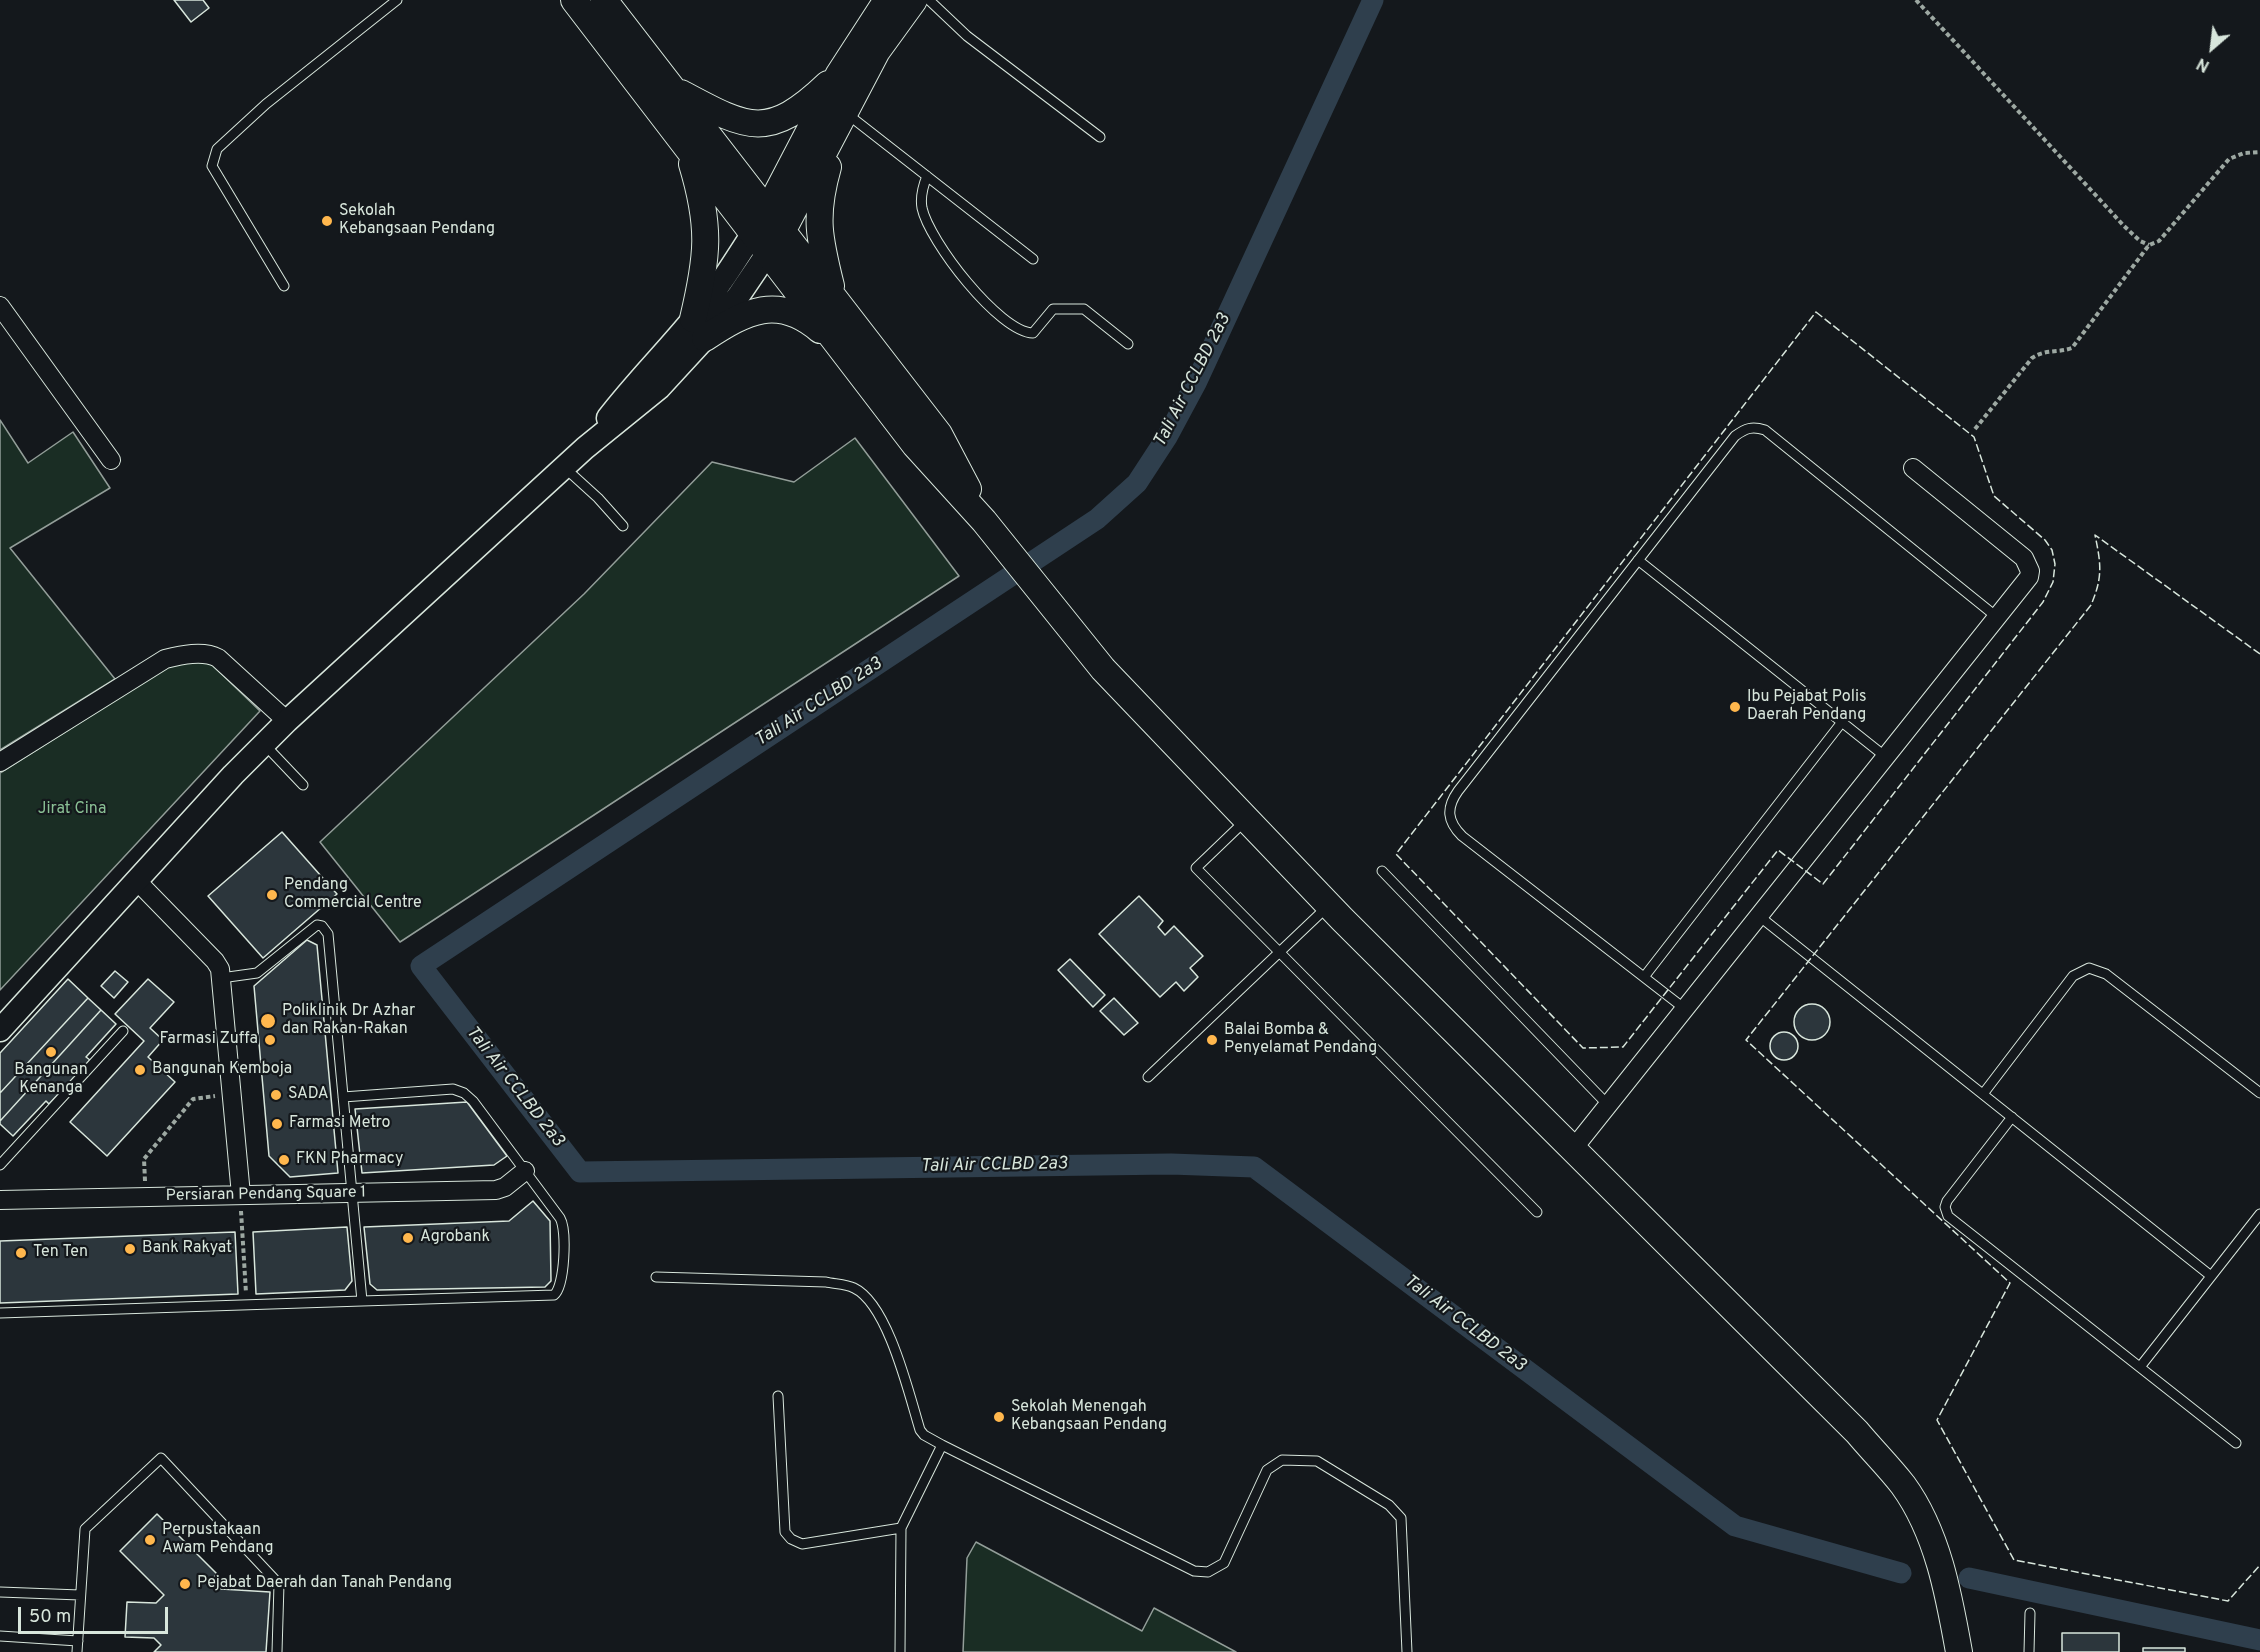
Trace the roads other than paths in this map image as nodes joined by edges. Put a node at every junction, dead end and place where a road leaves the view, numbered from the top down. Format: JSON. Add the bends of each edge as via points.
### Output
{"nodes":[{"id":1,"x":397,"y":0,"type":"edge"},
{"id":2,"x":574,"y":0,"type":"edge"},
{"id":3,"x":604,"y":0,"type":"edge"},
{"id":4,"x":887,"y":0,"type":"edge"},
{"id":5,"x":914,"y":0,"type":"edge"},
{"id":6,"x":929,"y":0,"type":"edge"},
{"id":7,"x":839,"y":74,"type":"junction"},
{"id":8,"x":673,"y":88,"type":"junction"},
{"id":9,"x":842,"y":122,"type":"junction"},
{"id":10,"x":1100,"y":137,"type":"dead end"},
{"id":11,"x":687,"y":148,"type":"junction"},
{"id":12,"x":927,"y":176,"type":"junction"},
{"id":13,"x":775,"y":220,"type":"junction"},
{"id":14,"x":760,"y":243,"type":"junction"},
{"id":15,"x":1033,"y":259,"type":"dead end"},
{"id":16,"x":284,"y":286,"type":"dead end"},
{"id":17,"x":834,"y":297,"type":"junction"},
{"id":18,"x":0,"y":306,"type":"edge"},
{"id":19,"x":699,"y":329,"type":"junction"},
{"id":20,"x":1128,"y":344,"type":"dead end"},
{"id":21,"x":848,"y":358,"type":"junction"},
{"id":22,"x":111,"y":460,"type":"dead end"},
{"id":23,"x":563,"y":467,"type":"junction"},
{"id":24,"x":1913,"y":468,"type":"dead end"},
{"id":25,"x":623,"y":526,"type":"dead end"},
{"id":26,"x":992,"y":531,"type":"junction"},
{"id":27,"x":1638,"y":560,"type":"junction"},
{"id":28,"x":1998,"y":618,"type":"junction"},
{"id":29,"x":287,"y":721,"type":"junction"},
{"id":30,"x":1842,"y":722,"type":"junction"},
{"id":31,"x":264,"y":743,"type":"junction"},
{"id":32,"x":1887,"y":758,"type":"junction"},
{"id":33,"x":0,"y":762,"type":"edge"},
{"id":34,"x":303,"y":784,"type":"dead end"},
{"id":35,"x":1247,"y":819,"type":"junction"},
{"id":36,"x":1382,"y":871,"type":"dead end"},
{"id":37,"x":136,"y":881,"type":"junction"},
{"id":38,"x":1329,"y":905,"type":"junction"},
{"id":39,"x":1759,"y":916,"type":"junction"},
{"id":40,"x":1280,"y":951,"type":"junction"},
{"id":41,"x":1644,"y":977,"type":"junction"},
{"id":42,"x":221,"y":978,"type":"junction"},
{"id":43,"x":1685,"y":1009,"type":"junction"},
{"id":44,"x":0,"y":1030,"type":"edge"},
{"id":45,"x":123,"y":1031,"type":"dead end"},
{"id":46,"x":1148,"y":1077,"type":"dead end"},
{"id":47,"x":2260,"y":1093,"type":"edge"},
{"id":48,"x":1983,"y":1094,"type":"junction"},
{"id":49,"x":343,"y":1097,"type":"junction"},
{"id":50,"x":1608,"y":1106,"type":"junction"},
{"id":51,"x":2012,"y":1117,"type":"junction"},
{"id":52,"x":1573,"y":1149,"type":"junction"},
{"id":53,"x":0,"y":1165,"type":"edge"},
{"id":54,"x":525,"y":1171,"type":"junction"},
{"id":55,"x":352,"y":1193,"type":"junction"},
{"id":56,"x":241,"y":1195,"type":"junction"},
{"id":57,"x":0,"y":1200,"type":"edge"},
{"id":58,"x":1537,"y":1212,"type":"dead end"},
{"id":59,"x":2260,"y":1214,"type":"edge"},
{"id":60,"x":656,"y":1276,"type":"dead end"},
{"id":61,"x":2211,"y":1276,"type":"junction"},
{"id":62,"x":362,"y":1301,"type":"junction"},
{"id":63,"x":0,"y":1313,"type":"edge"},
{"id":64,"x":2140,"y":1367,"type":"junction"},
{"id":65,"x":778,"y":1396,"type":"dead end"},
{"id":66,"x":2236,"y":1443,"type":"dead end"},
{"id":67,"x":942,"y":1445,"type":"junction"},
{"id":68,"x":901,"y":1528,"type":"junction"},
{"id":69,"x":0,"y":1592,"type":"edge"},
{"id":70,"x":80,"y":1595,"type":"junction"},
{"id":71,"x":2030,"y":1613,"type":"dead end"},
{"id":72,"x":0,"y":1636,"type":"edge"},
{"id":73,"x":78,"y":1641,"type":"junction"},
{"id":74,"x":77,"y":1652,"type":"edge"},
{"id":75,"x":277,"y":1652,"type":"edge"},
{"id":76,"x":900,"y":1652,"type":"edge"},
{"id":77,"x":1407,"y":1652,"type":"edge"},
{"id":78,"x":1959,"y":1652,"type":"edge"},
{"id":79,"x":2029,"y":1652,"type":"edge"}],
"edges":[{"from":1,"to":16,"type":"lane","via":[[217,149],[212,166]]},
{"from":2,"to":11,"type":"main road"},
{"from":3,"to":8,"type":"main road"},
{"from":4,"to":7,"type":"main road"},
{"from":5,"to":9,"type":"main road","via":[[878,51]]},
{"from":6,"to":10,"type":"lane","via":[[967,36]]},
{"from":7,"to":8,"type":"main road","via":[[797,111],[763,124],[728,118]]},
{"from":7,"to":13,"type":"main road"},
{"from":8,"to":13,"type":"main road"},
{"from":9,"to":12,"type":"lane"},
{"from":9,"to":13,"type":"main road"},
{"from":9,"to":17,"type":"main road","via":[[818,212],[823,255]]},
{"from":11,"to":14,"type":"main road"},
{"from":11,"to":19,"type":"main road","via":[[702,195],[707,237]]},
{"from":12,"to":15,"type":"lane"},
{"from":12,"to":20,"type":"lane","via":[[922,187],[922,208],[940,248],[972,287],[1014,327],[1033,333],[1053,309],[1084,309]]},
{"from":13,"to":14,"type":"street"},
{"from":13,"to":17,"type":"main road"},
{"from":14,"to":19,"type":"street"},
{"from":14,"to":21,"type":"main road"},
{"from":17,"to":26,"type":"main road","via":[[939,434]]},
{"from":18,"to":22,"type":"street"},
{"from":19,"to":21,"type":"main road","via":[[765,309],[787,311],[807,319]]},
{"from":19,"to":23,"type":"street","via":[[636,381],[585,447]]},
{"from":21,"to":26,"type":"main road","via":[[915,445]]},
{"from":23,"to":25,"type":"lane"},
{"from":23,"to":29,"type":"street"},
{"from":24,"to":28,"type":"street","via":[[2028,564],[2030,571],[2025,584]]},
{"from":26,"to":35,"type":"main road","via":[[1103,669]]},
{"from":27,"to":28,"type":"lane","via":[[1736,436],[1755,427],[1773,436]]},
{"from":27,"to":30,"type":"lane"},
{"from":27,"to":41,"type":"lane","via":[[1458,791],[1449,811],[1452,824],[1462,836]]},
{"from":28,"to":32,"type":"street"},
{"from":29,"to":31,"type":"street"},
{"from":29,"to":33,"type":"street","via":[[210,653],[176,656],[165,659]]},
{"from":30,"to":32,"type":"lane"},
{"from":30,"to":41,"type":"lane"},
{"from":31,"to":34,"type":"lane"},
{"from":31,"to":37,"type":"street"},
{"from":32,"to":39,"type":"street"},
{"from":35,"to":38,"type":"main road"},
{"from":35,"to":40,"type":"lane","via":[[1196,868]]},
{"from":36,"to":50,"type":"lane"},
{"from":37,"to":42,"type":"street","via":[[215,961]]},
{"from":37,"to":44,"type":"street"},
{"from":38,"to":40,"type":"lane"},
{"from":38,"to":52,"type":"main road"},
{"from":39,"to":43,"type":"street"},
{"from":39,"to":48,"type":"lane"},
{"from":40,"to":46,"type":"lane"},
{"from":40,"to":58,"type":"lane"},
{"from":41,"to":43,"type":"lane"},
{"from":42,"to":49,"type":"lane","via":[[256,973],[312,927],[322,926],[326,930]]},
{"from":42,"to":56,"type":"street"},
{"from":43,"to":50,"type":"street"},
{"from":45,"to":53,"type":"lane"},
{"from":47,"to":48,"type":"lane","via":[[2106,974],[2089,968],[2073,976]]},
{"from":48,"to":51,"type":"lane"},
{"from":49,"to":54,"type":"lane","via":[[459,1090],[473,1101]]},
{"from":49,"to":55,"type":"lane"},
{"from":50,"to":52,"type":"street"},
{"from":51,"to":61,"type":"lane"},
{"from":51,"to":64,"type":"lane","via":[[1947,1201],[1946,1211],[1952,1220]]},
{"from":52,"to":78,"type":"main road","via":[[1857,1432],[1904,1486],[1926,1526],[1947,1586]]},
{"from":54,"to":55,"type":"street","name":"Persiaran Pendang Square 1","via":[[496,1190]]},
{"from":54,"to":62,"type":"lane","via":[[564,1224],[561,1286],[557,1293]]},
{"from":55,"to":56,"type":"street","name":"Persiaran Pendang Square 1"},
{"from":55,"to":62,"type":"lane"},
{"from":56,"to":57,"type":"street","name":"Persiaran Pendang Square 1"},
{"from":59,"to":61,"type":"lane"},
{"from":60,"to":67,"type":"lane","via":[[826,1282],[854,1288],[871,1302],[891,1342],[920,1430]]},
{"from":61,"to":64,"type":"lane"},
{"from":62,"to":63,"type":"lane"},
{"from":64,"to":66,"type":"lane"},
{"from":65,"to":68,"type":"lane","via":[[785,1532],[791,1539],[801,1544]]},
{"from":67,"to":68,"type":"lane"},
{"from":67,"to":77,"type":"lane","via":[[1194,1571],[1208,1572],[1224,1563],[1267,1470],[1282,1460],[1317,1461],[1389,1505],[1401,1518]]},
{"from":68,"to":76,"type":"lane"},
{"from":69,"to":70,"type":"lane"},
{"from":70,"to":73,"type":"lane"},
{"from":70,"to":75,"type":"lane","via":[[85,1529],[160,1458],[279,1584]]},
{"from":71,"to":79,"type":"lane"},
{"from":72,"to":73,"type":"lane"},
{"from":73,"to":74,"type":"lane"}]}
